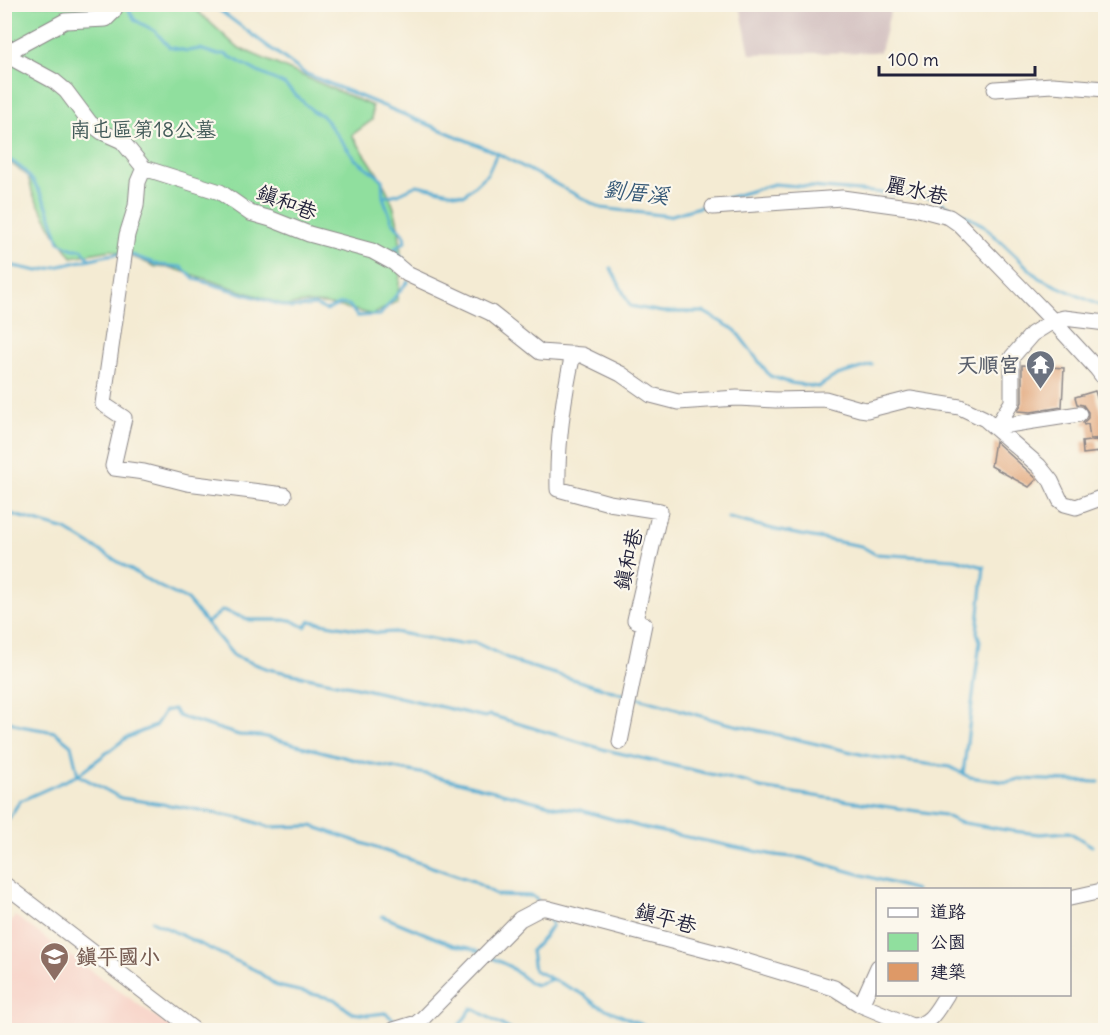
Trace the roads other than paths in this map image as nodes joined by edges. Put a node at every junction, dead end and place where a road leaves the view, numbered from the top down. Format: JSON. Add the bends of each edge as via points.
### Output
{"nodes":[{"id":1,"x":117,"y":4,"type":"edge"},
{"id":2,"x":6,"y":57,"type":"edge"},
{"id":3,"x":995,"y":89,"type":"dead end"},
{"id":4,"x":1106,"y":89,"type":"edge"},
{"id":5,"x":144,"y":168,"type":"junction"},
{"id":6,"x":713,"y":207,"type":"dead end"},
{"id":7,"x":1053,"y":321,"type":"junction"},
{"id":8,"x":1106,"y":323,"type":"edge"},
{"id":9,"x":573,"y":354,"type":"junction"},
{"id":10,"x":1106,"y":381,"type":"edge"},
{"id":11,"x":1079,"y":414,"type":"dead end"},
{"id":12,"x":996,"y":427,"type":"junction"},
{"id":13,"x":284,"y":495,"type":"dead end"},
{"id":14,"x":1106,"y":496,"type":"edge"},
{"id":15,"x":620,"y":742,"type":"dead end"},
{"id":16,"x":1106,"y":890,"type":"edge"},
{"id":17,"x":7,"y":891,"type":"edge"},
{"id":18,"x":1071,"y":898,"type":"edge"},
{"id":19,"x":876,"y":971,"type":"edge"},
{"id":20,"x":946,"y":996,"type":"edge"},
{"id":21,"x":861,"y":1005,"type":"junction"},
{"id":22,"x":929,"y":1026,"type":"edge"},
{"id":23,"x":194,"y":1030,"type":"edge"},
{"id":24,"x":394,"y":1030,"type":"edge"}],
"edges":[{"from":1,"to":2,"type":"street","via":[[106,19],[65,21]]},
{"from":2,"to":5,"type":"street","via":[[54,81],[90,123],[123,141]]},
{"from":3,"to":4,"type":"street","via":[[1052,85]]},
{"from":5,"to":9,"type":"street","name":"鎮和巷","via":[[220,192],[250,213],[372,251],[407,274],[491,313],[540,352]]},
{"from":5,"to":13,"type":"street","via":[[127,235],[103,404],[124,418],[112,466],[188,483]]},
{"from":6,"to":7,"type":"street","name":"麗水巷","via":[[842,198],[949,217]]},
{"from":7,"to":8,"type":"street","via":[[1064,318]]},
{"from":7,"to":10,"type":"street"},
{"from":7,"to":12,"type":"street","via":[[1032,333],[1012,357],[1012,402]]},
{"from":9,"to":12,"type":"street","name":"鎮和巷","via":[[603,364],[651,395],[670,401],[825,399],[867,410],[910,399],[960,406]]},
{"from":9,"to":15,"type":"street","name":"鎮和巷","via":[[561,427],[558,489],[660,511],[635,621],[644,624]]},
{"from":11,"to":12,"type":"street"},
{"from":12,"to":14,"type":"street","name":"鎮和巷","via":[[1039,466],[1065,504],[1076,507]]},
{"from":16,"to":18,"type":"street"},
{"from":17,"to":23,"type":"street"},
{"from":19,"to":21,"type":"street"},
{"from":20,"to":22,"type":"street","name":"鎮平巷"},
{"from":21,"to":22,"type":"street","name":"鎮平巷","via":[[912,1026]]},
{"from":21,"to":24,"type":"street","name":"鎮平巷","via":[[834,988],[541,908],[516,924],[417,1023]]}]}
